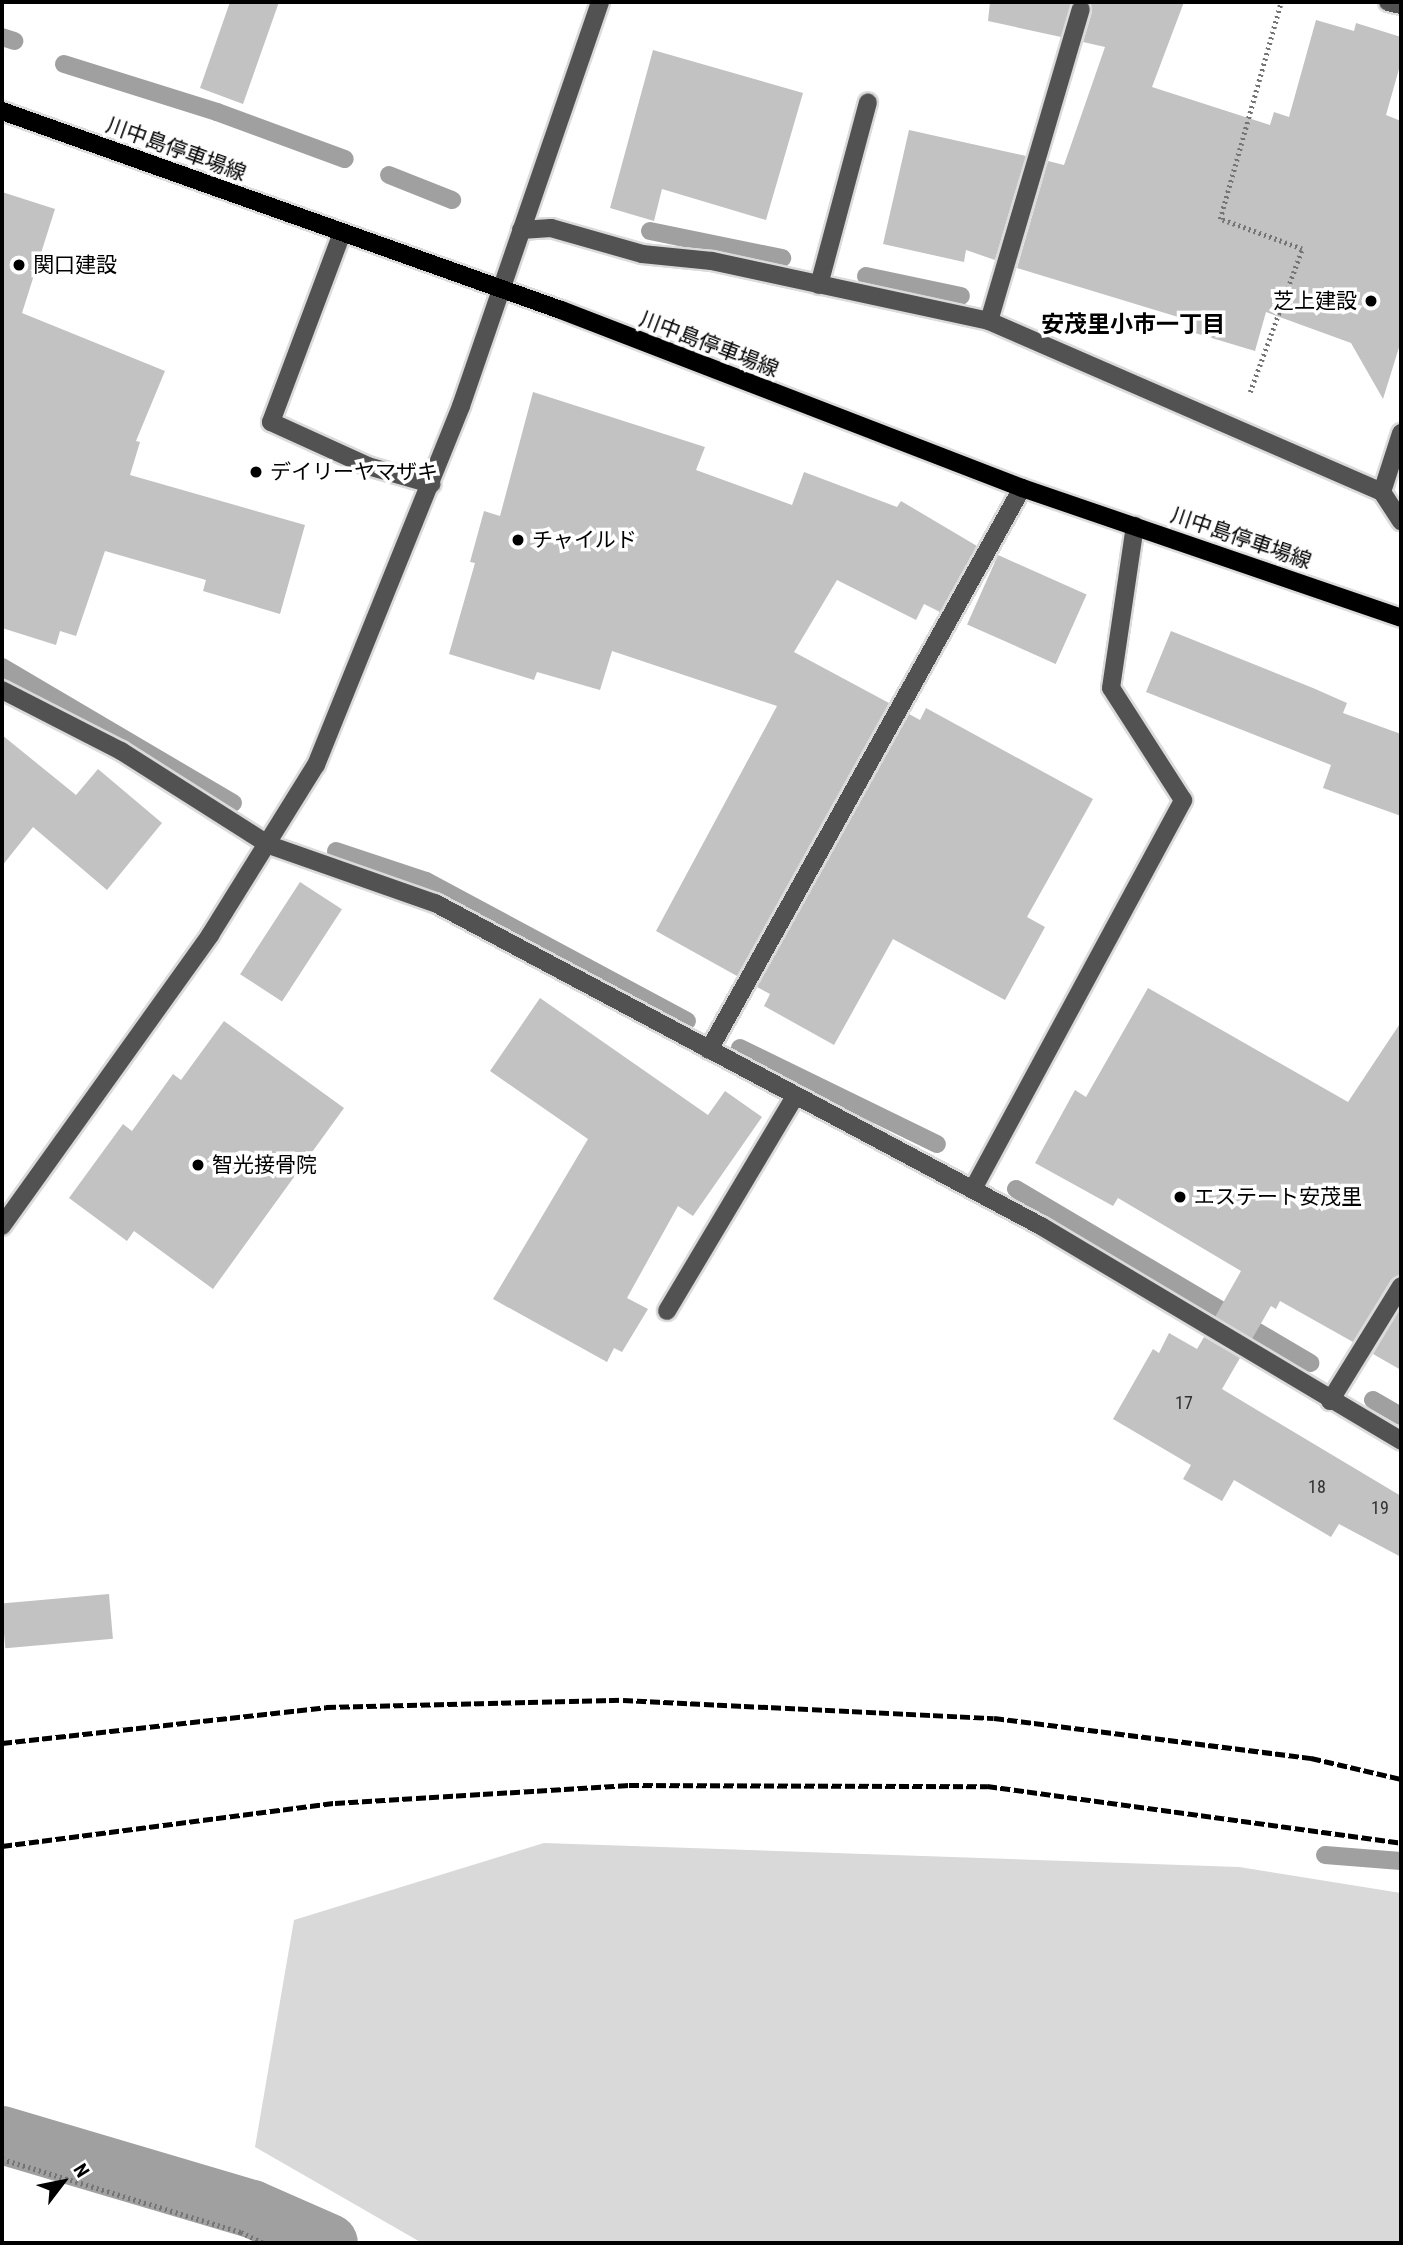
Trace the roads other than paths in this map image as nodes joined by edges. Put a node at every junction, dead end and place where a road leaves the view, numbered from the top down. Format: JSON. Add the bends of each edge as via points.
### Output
{"nodes":[{"id":1,"x":600,"y":2,"type":"edge"},
{"id":2,"x":1388,"y":2,"type":"edge"},
{"id":3,"x":1401,"y":5,"type":"edge"},
{"id":4,"x":1081,"y":9,"type":"dead end"},
{"id":5,"x":868,"y":102,"type":"dead end"},
{"id":6,"x":2,"y":111,"type":"edge"},
{"id":7,"x":522,"y":230,"type":"junction"},
{"id":8,"x":342,"y":233,"type":"junction"},
{"id":9,"x":819,"y":285,"type":"junction"},
{"id":10,"x":499,"y":289,"type":"junction"},
{"id":11,"x":989,"y":321,"type":"junction"},
{"id":12,"x":1401,"y":433,"type":"edge"},
{"id":13,"x":430,"y":484,"type":"junction"},
{"id":14,"x":1022,"y":488,"type":"junction"},
{"id":15,"x":1382,"y":492,"type":"junction"},
{"id":16,"x":1401,"y":522,"type":"edge"},
{"id":17,"x":1135,"y":526,"type":"junction"},
{"id":18,"x":1401,"y":618,"type":"edge"},
{"id":19,"x":2,"y":690,"type":"edge"},
{"id":20,"x":269,"y":845,"type":"junction"},
{"id":21,"x":709,"y":1050,"type":"junction"},
{"id":22,"x":795,"y":1096,"type":"junction"},
{"id":23,"x":973,"y":1189,"type":"junction"},
{"id":24,"x":2,"y":1226,"type":"edge"},
{"id":25,"x":1401,"y":1286,"type":"edge"},
{"id":26,"x":667,"y":1311,"type":"dead end"},
{"id":27,"x":1330,"y":1401,"type":"junction"},
{"id":28,"x":1401,"y":1440,"type":"edge"}],
"edges":[{"from":1,"to":7,"type":"street"},
{"from":2,"to":3,"type":"street"},
{"from":4,"to":11,"type":"street"},
{"from":5,"to":9,"type":"street"},
{"from":6,"to":8,"type":"main road","name":"川中島停車場線"},
{"from":7,"to":9,"type":"street","via":[[551,228],[642,254],[712,261]]},
{"from":7,"to":10,"type":"street"},
{"from":8,"to":10,"type":"main road","name":"川中島停車場線"},
{"from":8,"to":13,"type":"street","via":[[271,422],[368,466]]},
{"from":9,"to":11,"type":"street"},
{"from":10,"to":13,"type":"street"},
{"from":10,"to":14,"type":"main road","name":"川中島停車場線"},
{"from":11,"to":15,"type":"street"},
{"from":12,"to":15,"type":"street"},
{"from":13,"to":20,"type":"street","via":[[316,765]]},
{"from":14,"to":17,"type":"main road","name":"川中島停車場線"},
{"from":14,"to":21,"type":"street"},
{"from":15,"to":16,"type":"street"},
{"from":17,"to":18,"type":"main road","name":"川中島停車場線"},
{"from":17,"to":23,"type":"street","via":[[1111,688],[1183,800]]},
{"from":19,"to":20,"type":"street","via":[[121,751]]},
{"from":20,"to":21,"type":"street","via":[[435,903]]},
{"from":20,"to":24,"type":"street"},
{"from":21,"to":22,"type":"street"},
{"from":22,"to":23,"type":"street"},
{"from":22,"to":26,"type":"street"},
{"from":23,"to":27,"type":"street"},
{"from":25,"to":27,"type":"street"},
{"from":27,"to":28,"type":"street"}]}
